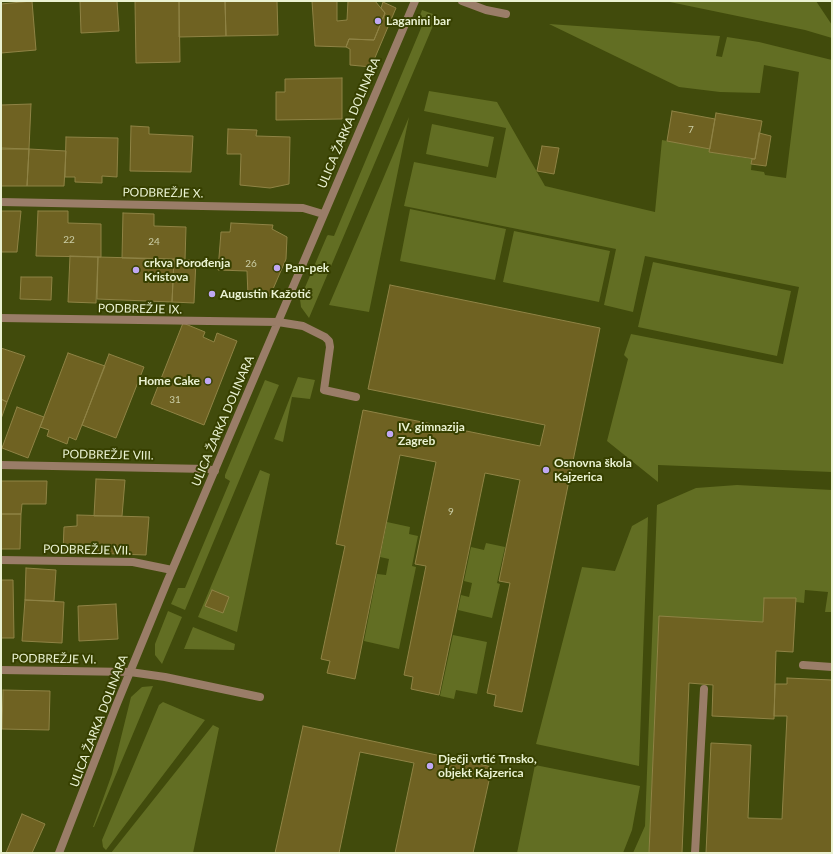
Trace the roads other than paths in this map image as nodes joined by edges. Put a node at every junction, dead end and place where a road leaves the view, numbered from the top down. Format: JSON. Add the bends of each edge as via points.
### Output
{"nodes":[{"id":1,"x":415,"y":1,"type":"edge"},
{"id":2,"x":462,"y":1,"type":"edge"},
{"id":3,"x":506,"y":14,"type":"dead end"},
{"id":4,"x":1,"y":202,"type":"edge"},
{"id":5,"x":323,"y":214,"type":"junction"},
{"id":6,"x":1,"y":318,"type":"edge"},
{"id":7,"x":278,"y":322,"type":"junction"},
{"id":8,"x":356,"y":397,"type":"dead end"},
{"id":9,"x":1,"y":464,"type":"edge"},
{"id":10,"x":215,"y":471,"type":"junction"},
{"id":11,"x":1,"y":560,"type":"edge"},
{"id":12,"x":172,"y":570,"type":"junction"},
{"id":13,"x":803,"y":665,"type":"dead end"},
{"id":14,"x":832,"y":667,"type":"edge"},
{"id":15,"x":1,"y":670,"type":"edge"},
{"id":16,"x":130,"y":672,"type":"junction"},
{"id":17,"x":704,"y":689,"type":"dead end"},
{"id":18,"x":260,"y":697,"type":"dead end"},
{"id":19,"x":59,"y":853,"type":"edge"},
{"id":20,"x":695,"y":853,"type":"edge"}],
"edges":[{"from":1,"to":5,"type":"street","name":"ULICA ŽARKA DOLINARA"},
{"from":2,"to":3,"type":"street"},
{"from":4,"to":5,"type":"street","name":"PODBREŽJE X.","via":[[303,208]]},
{"from":5,"to":7,"type":"street","name":"ULICA ŽARKA DOLINARA"},
{"from":6,"to":7,"type":"street","name":"PODBREŽJE IX."},
{"from":7,"to":8,"type":"street","name":"PODBREŽJE IX.","via":[[303,326],[325,337],[330,347],[324,390]]},
{"from":7,"to":10,"type":"street","name":"ULICA ŽARKA DOLINARA"},
{"from":9,"to":10,"type":"street","name":"PODBREŽJE VIII."},
{"from":10,"to":12,"type":"street","name":"ULICA ŽARKA DOLINARA"},
{"from":11,"to":12,"type":"street","name":"PODBREŽJE VII.","via":[[133,562]]},
{"from":12,"to":16,"type":"street","name":"ULICA ŽARKA DOLINARA"},
{"from":13,"to":14,"type":"street"},
{"from":15,"to":16,"type":"street","name":"PODBREŽJE VI."},
{"from":16,"to":18,"type":"street","name":"PODBREŽJE VI."},
{"from":16,"to":19,"type":"street","name":"ULICA ŽARKA DOLINARA"},
{"from":17,"to":20,"type":"street"}]}
